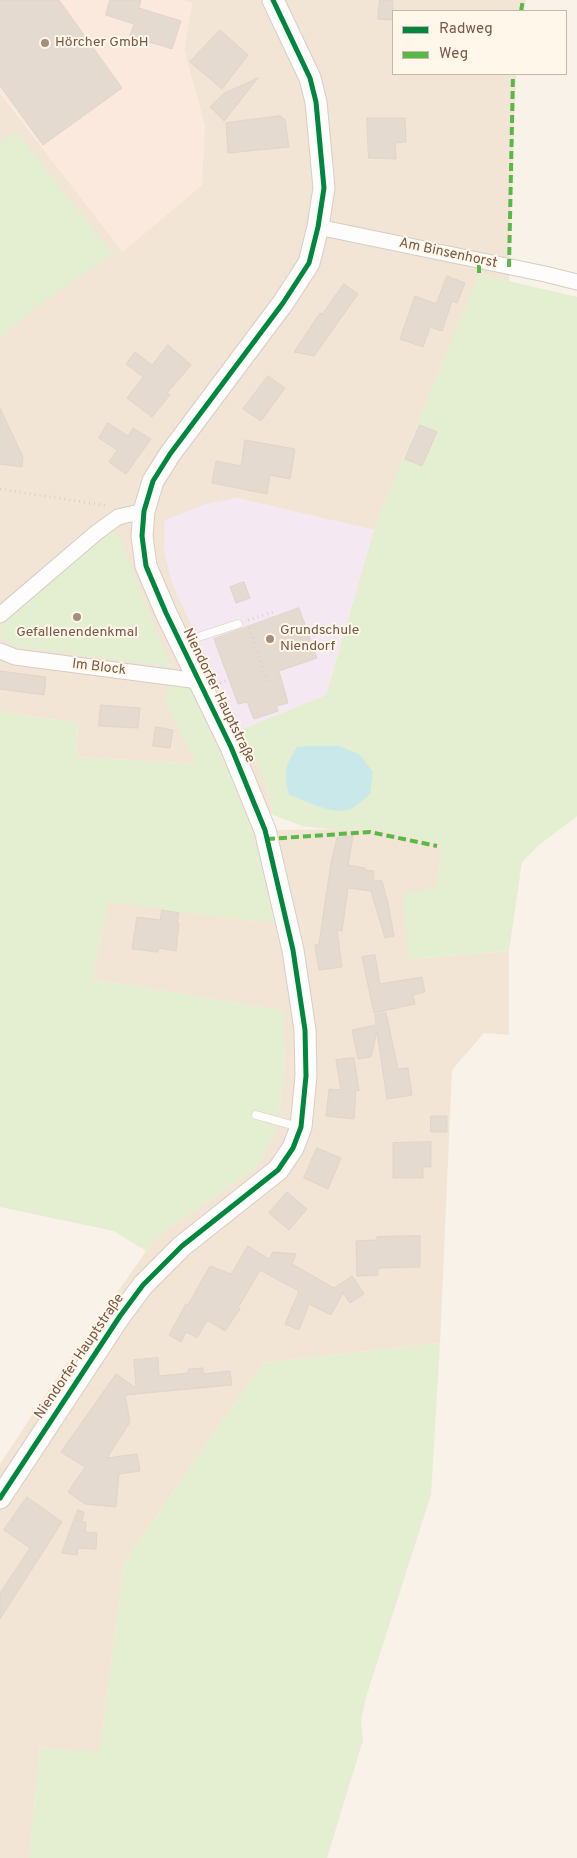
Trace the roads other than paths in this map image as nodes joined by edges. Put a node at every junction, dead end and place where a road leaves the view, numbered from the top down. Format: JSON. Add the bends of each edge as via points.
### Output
{"nodes":[{"id":1,"x":273,"y":0,"type":"edge"},
{"id":2,"x":318,"y":227,"type":"junction"},
{"id":3,"x":577,"y":282,"type":"edge"},
{"id":4,"x":144,"y":511,"type":"junction"},
{"id":5,"x":0,"y":615,"type":"edge"},
{"id":6,"x":238,"y":624,"type":"dead end"},
{"id":7,"x":180,"y":643,"type":"junction"},
{"id":8,"x":0,"y":651,"type":"edge"},
{"id":9,"x":199,"y":681,"type":"junction"},
{"id":10,"x":256,"y":1115,"type":"dead end"},
{"id":11,"x":301,"y":1127,"type":"junction"},
{"id":12,"x":0,"y":1498,"type":"edge"}],
"edges":[{"from":1,"to":2,"type":"main road","name":"Niendorfer Hauptstraße","via":[[310,78],[316,102],[324,188]]},
{"from":2,"to":3,"type":"street","name":"Am Binsenhorst"},
{"from":2,"to":4,"type":"main road","name":"Niendorfer Hauptstraße","via":[[309,263],[284,303],[170,454],[154,480]]},
{"from":4,"to":5,"type":"street","via":[[118,517]]},
{"from":4,"to":7,"type":"main road","name":"Niendorfer Hauptstraße","via":[[142,536],[146,566]]},
{"from":6,"to":7,"type":"lane"},
{"from":7,"to":9,"type":"main road","name":"Niendorfer Hauptstraße"},
{"from":8,"to":9,"type":"street","name":"Im Block","via":[[15,657]]},
{"from":9,"to":11,"type":"main road","name":"Niendorfer Hauptstraße","via":[[231,746],[265,830],[287,922],[304,1030],[306,1076]]},
{"from":10,"to":11,"type":"lane"},
{"from":11,"to":12,"type":"main road","name":"Niendorfer Hauptstraße","via":[[293,1148],[278,1170],[182,1246],[143,1285]]}]}
